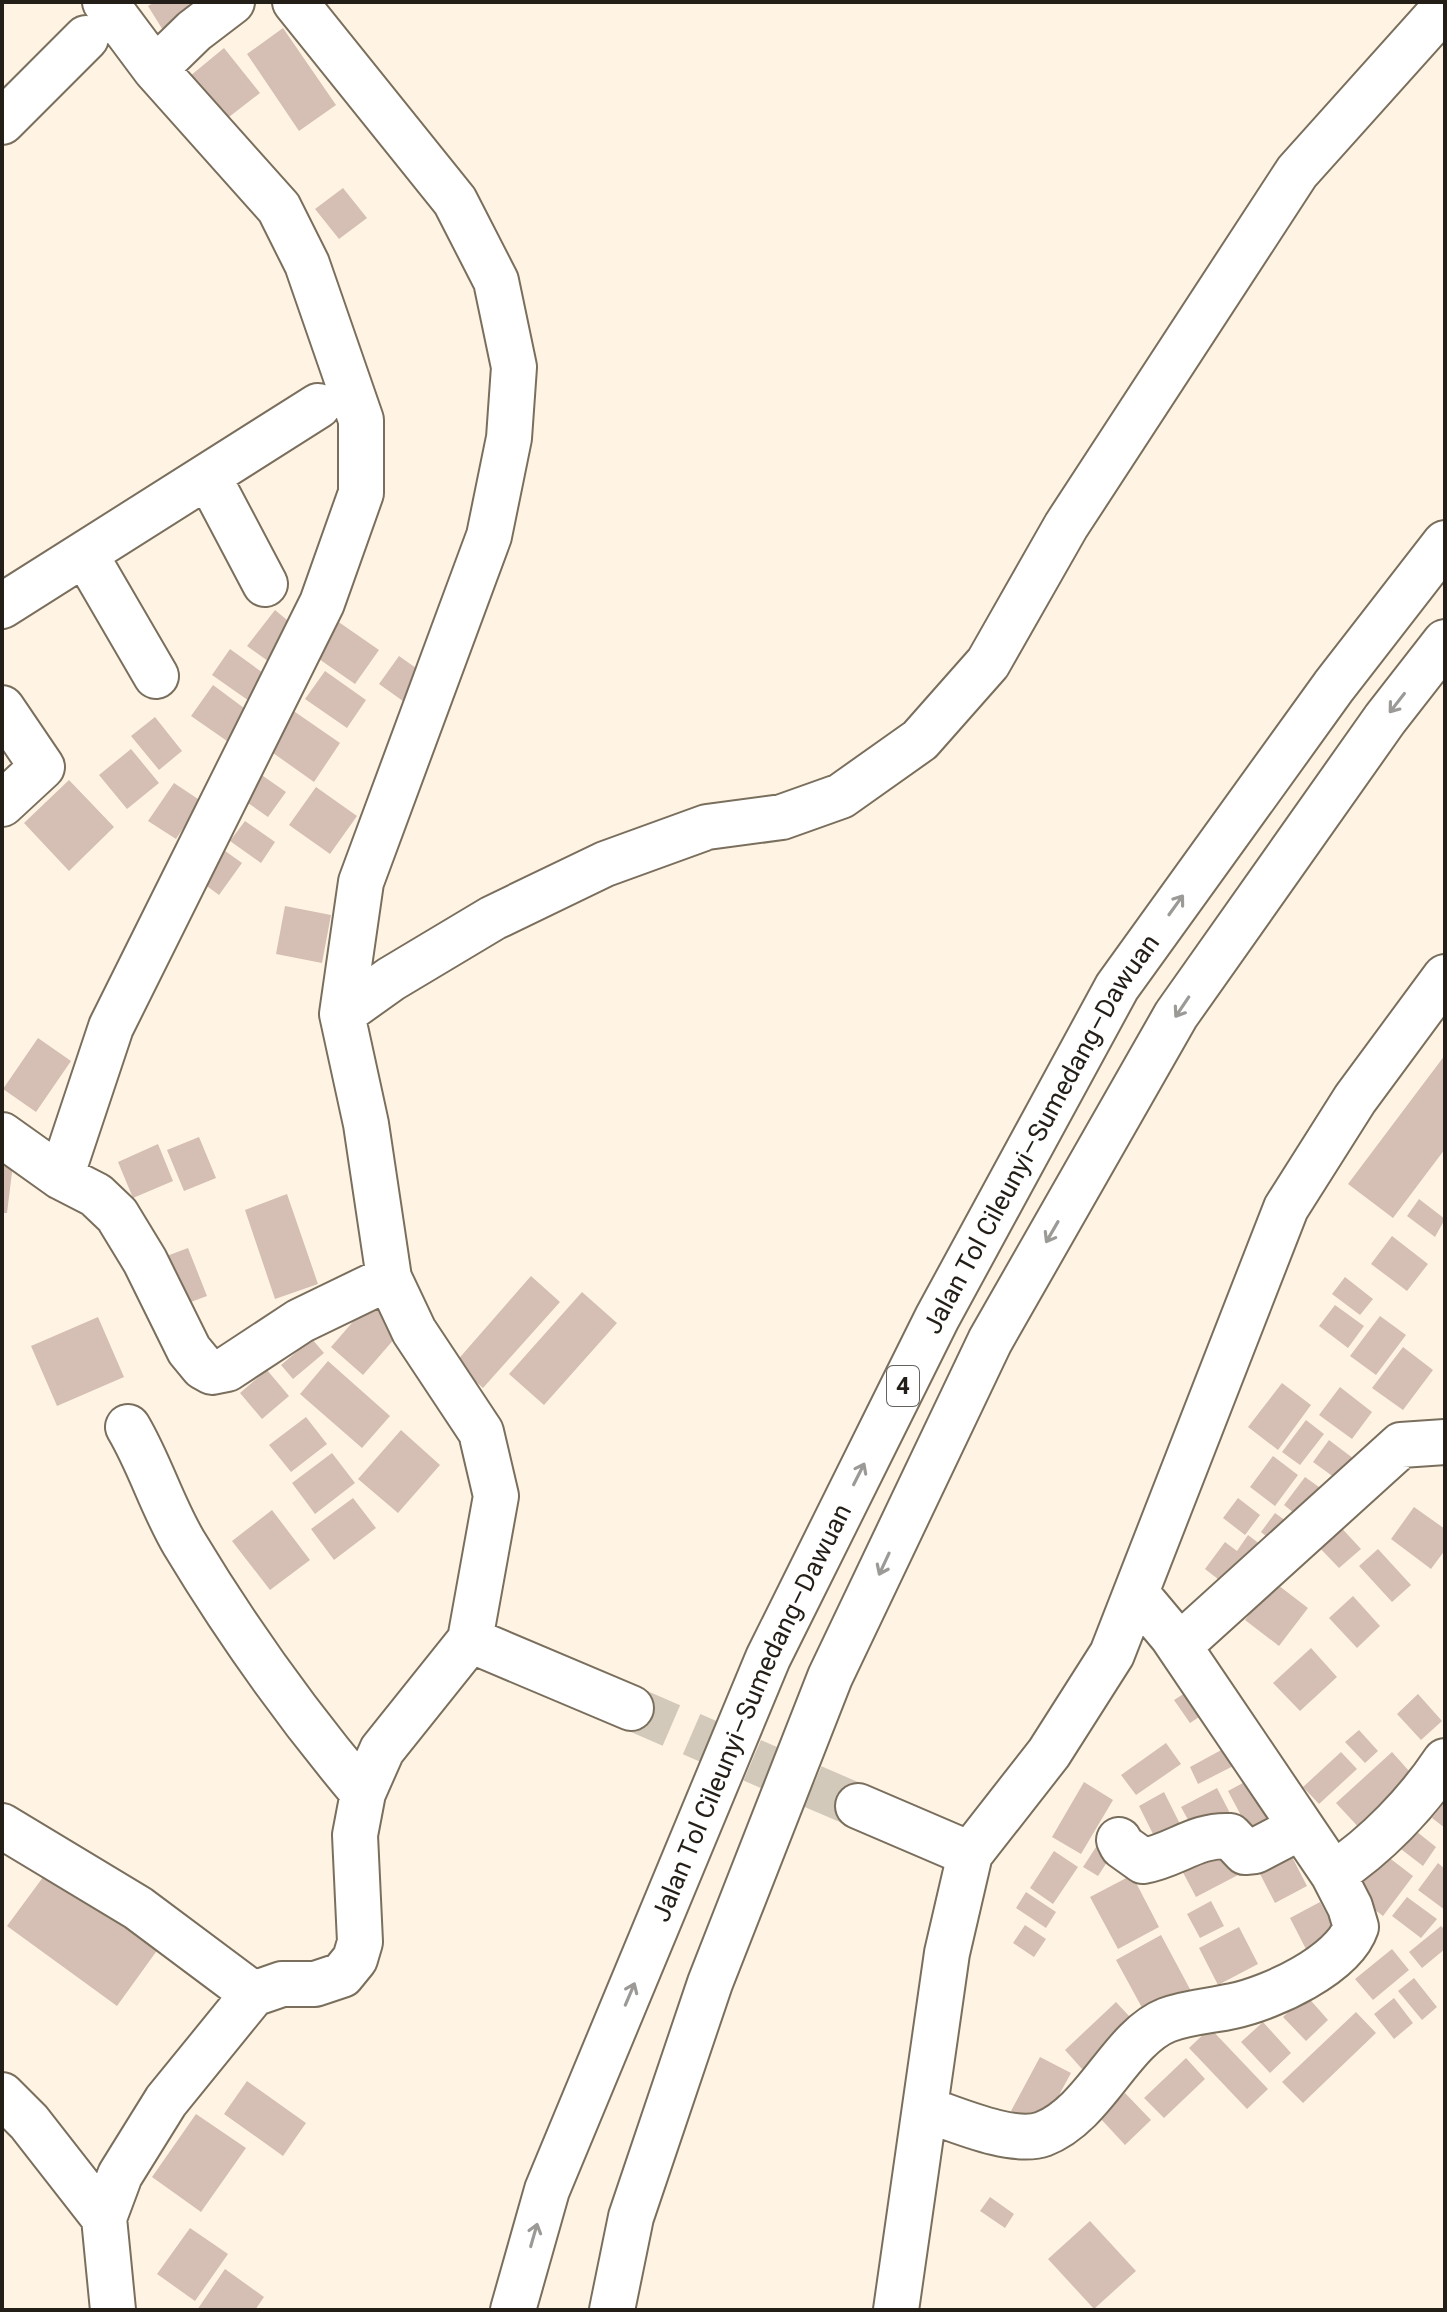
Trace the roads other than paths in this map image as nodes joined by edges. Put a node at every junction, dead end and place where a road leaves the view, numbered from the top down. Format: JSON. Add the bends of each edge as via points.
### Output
{"nodes":[{"id":1,"x":232,"y":2,"type":"edge"},
{"id":2,"x":295,"y":2,"type":"edge"},
{"id":3,"x":1445,"y":7,"type":"edge"},
{"id":4,"x":96,"y":20,"type":"edge"},
{"id":5,"x":155,"y":69,"type":"junction"},
{"id":6,"x":7,"y":107,"type":"edge"},
{"id":7,"x":318,"y":406,"type":"dead end"},
{"id":8,"x":208,"y":476,"type":"junction"},
{"id":9,"x":1445,"y":543,"type":"edge"},
{"id":10,"x":85,"y":554,"type":"junction"},
{"id":11,"x":265,"y":584,"type":"dead end"},
{"id":12,"x":2,"y":606,"type":"edge"},
{"id":13,"x":1445,"y":642,"type":"edge"},
{"id":14,"x":156,"y":676,"type":"dead end"},
{"id":15,"x":2,"y":708,"type":"edge"},
{"id":16,"x":2,"y":804,"type":"edge"},
{"id":17,"x":1443,"y":985,"type":"edge"},
{"id":18,"x":342,"y":1014,"type":"junction"},
{"id":19,"x":2,"y":1135,"type":"edge"},
{"id":20,"x":61,"y":1177,"type":"junction"},
{"id":21,"x":389,"y":1278,"type":"junction"},
{"id":22,"x":128,"y":1427,"type":"dead end"},
{"id":23,"x":1445,"y":1442,"type":"edge"},
{"id":24,"x":1136,"y":1593,"type":"junction"},
{"id":25,"x":470,"y":1640,"type":"junction"},
{"id":26,"x":1179,"y":1646,"type":"junction"},
{"id":27,"x":631,"y":1708,"type":"tunnel mouth"},
{"id":28,"x":1445,"y":1761,"type":"edge"},
{"id":29,"x":363,"y":1793,"type":"junction"},
{"id":30,"x":858,"y":1806,"type":"tunnel mouth"},
{"id":31,"x":2,"y":1826,"type":"edge"},
{"id":32,"x":1301,"y":1827,"type":"junction"},
{"id":33,"x":1119,"y":1840,"type":"dead end"},
{"id":34,"x":970,"y":1854,"type":"junction"},
{"id":35,"x":1333,"y":1874,"type":"junction"},
{"id":36,"x":253,"y":1994,"type":"junction"},
{"id":37,"x":2,"y":2095,"type":"edge"},
{"id":38,"x":925,"y":2109,"type":"junction"},
{"id":39,"x":104,"y":2218,"type":"junction"},
{"id":40,"x":113,"y":2310,"type":"edge"},
{"id":41,"x":513,"y":2310,"type":"edge"},
{"id":42,"x":612,"y":2310,"type":"edge"},
{"id":43,"x":896,"y":2310,"type":"edge"}],
"edges":[{"from":1,"to":5,"type":"main road"},
{"from":2,"to":18,"type":"main road","via":[[455,201],[496,281],[514,367],[509,438],[489,536],[361,882]]},
{"from":3,"to":18,"type":"main road","via":[[1297,172],[1066,526],[988,663],[920,740],[841,796],[782,817],[707,827],[605,864],[493,918]]},
{"from":4,"to":5,"type":"main road"},
{"from":4,"to":6,"type":"main road"},
{"from":5,"to":20,"type":"main road","via":[[279,208],[307,264],[361,420],[361,493],[322,603],[111,1027]]},
{"from":7,"to":8,"type":"main road"},
{"from":8,"to":10,"type":"main road"},
{"from":8,"to":11,"type":"main road"},
{"from":41,"to":9,"type":"main road","name":"Jalan Tol Cileunyi–Sumedang–Dawuan","number":"4","one_way":true,"via":[[547,2190],[768,1658],[937,1318],[1117,987],[1334,686]]},
{"from":10,"to":12,"type":"main road"},
{"from":10,"to":14,"type":"main road"},
{"from":13,"to":42,"type":"main road","number":"4","one_way":true,"via":[[1176,1015],[990,1341],[830,1677],[710,1983],[631,2217]]},
{"from":15,"to":16,"type":"main road","via":[[42,767]]},
{"from":17,"to":24,"type":"main road","via":[[1355,1099],[1286,1208]]},
{"from":18,"to":21,"type":"main road","via":[[366,1124]]},
{"from":19,"to":20,"type":"main road"},
{"from":20,"to":21,"type":"main road","via":[[96,1195],[117,1215],[189,1350],[212,1372],[227,1369],[300,1321]]},
{"from":21,"to":25,"type":"main road","via":[[414,1331],[481,1432],[496,1496]]},
{"from":22,"to":29,"type":"main road","via":[[182,1540],[304,1723]]},
{"from":23,"to":26,"type":"main road","via":[[1401,1445]]},
{"from":24,"to":26,"type":"main road"},
{"from":24,"to":34,"type":"main road","via":[[1112,1654],[1049,1753]]},
{"from":25,"to":27,"type":"main road"},
{"from":25,"to":29,"type":"main road","via":[[382,1750]]},
{"from":26,"to":32,"type":"main road"},
{"from":28,"to":35,"type":"main road","via":[[1359,1857]]},
{"from":29,"to":36,"type":"main road","via":[[355,1835],[360,1930],[355,1959],[342,1975]]},
{"from":30,"to":34,"type":"main road"},
{"from":31,"to":36,"type":"main road","via":[[138,1908]]},
{"from":32,"to":33,"type":"main road","via":[[1255,1851],[1245,1852],[1230,1836],[1218,1836],[1143,1861]]},
{"from":32,"to":35,"type":"main road"},
{"from":34,"to":38,"type":"main road","via":[[947,1953]]},
{"from":35,"to":38,"type":"main road","via":[[1356,1927],[1343,1950],[1304,1978],[1237,2006],[1164,2021],[1085,2104],[1055,2127],[1040,2135],[1014,2136]]},
{"from":36,"to":39,"type":"main road","via":[[166,2101],[120,2175]]},
{"from":37,"to":39,"type":"main road"},
{"from":38,"to":43,"type":"main road"},
{"from":39,"to":40,"type":"main road"}]}
